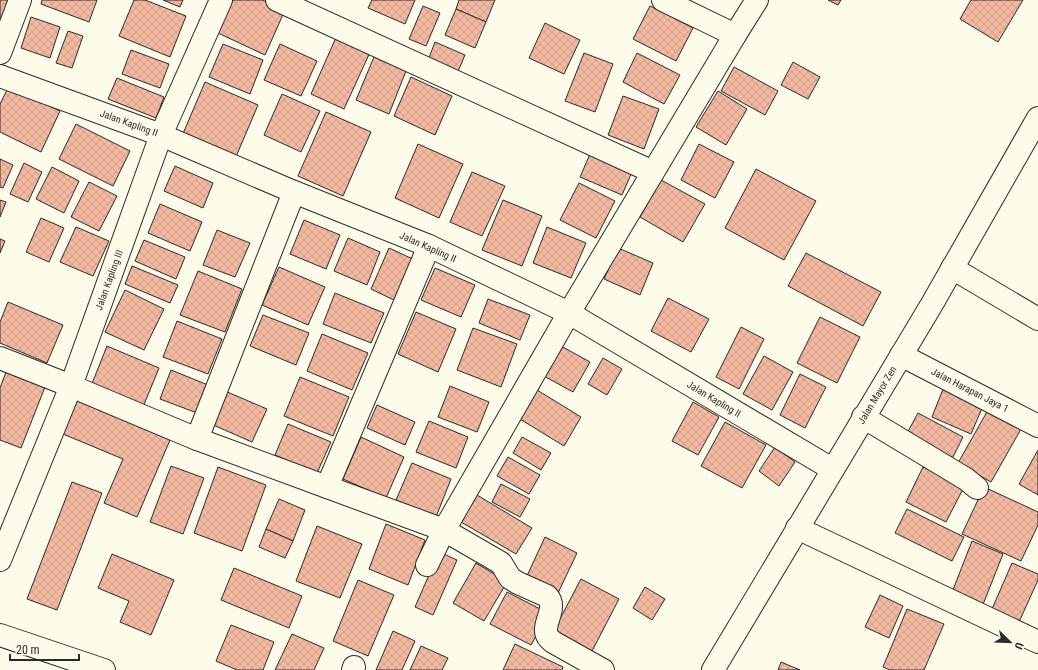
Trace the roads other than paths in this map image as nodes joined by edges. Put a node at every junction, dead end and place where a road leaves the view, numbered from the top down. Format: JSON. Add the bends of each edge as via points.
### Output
{"nodes":[{"id":1,"x":20,"y":0,"type":"edge"},
{"id":2,"x":221,"y":0,"type":"edge"},
{"id":3,"x":277,"y":0,"type":"edge"},
{"id":4,"x":664,"y":0,"type":"edge"},
{"id":5,"x":757,"y":0,"type":"edge"},
{"id":6,"x":735,"y":35,"type":"junction"},
{"id":7,"x":0,"y":53,"type":"edge"},
{"id":8,"x":0,"y":76,"type":"edge"},
{"id":9,"x":1038,"y":118,"type":"edge"},
{"id":10,"x":161,"y":135,"type":"junction"},
{"id":11,"x":653,"y":172,"type":"junction"},
{"id":12,"x":294,"y":192,"type":"junction"},
{"id":13,"x":429,"y":246,"type":"junction"},
{"id":14,"x":952,"y":268,"type":"junction"},
{"id":15,"x":569,"y":313,"type":"junction"},
{"id":16,"x":1038,"y":319,"type":"edge"},
{"id":17,"x":901,"y":355,"type":"junction"},
{"id":18,"x":0,"y":358,"type":"edge"},
{"id":19,"x":71,"y":386,"type":"junction"},
{"id":20,"x":863,"y":417,"type":"junction"},
{"id":21,"x":1038,"y":426,"type":"edge"},
{"id":22,"x":197,"y":439,"type":"junction"},
{"id":23,"x":832,"y":469,"type":"junction"},
{"id":24,"x":327,"y":487,"type":"junction"},
{"id":25,"x":977,"y":488,"type":"dead end"},
{"id":26,"x":797,"y":528,"type":"junction"},
{"id":27,"x":444,"y":530,"type":"junction"},
{"id":28,"x":0,"y":560,"type":"edge"},
{"id":29,"x":427,"y":565,"type":"dead end"},
{"id":30,"x":0,"y":635,"type":"edge"},
{"id":31,"x":1038,"y":642,"type":"edge"},
{"id":32,"x":104,"y":670,"type":"edge"},
{"id":33,"x":603,"y":670,"type":"edge"},
{"id":34,"x":713,"y":670,"type":"edge"}],
"edges":[{"from":1,"to":7,"type":"street"},
{"from":2,"to":10,"type":"street","name":"Jalan Kapling III"},
{"from":3,"to":11,"type":"street"},
{"from":4,"to":6,"type":"street"},
{"from":5,"to":6,"type":"street"},
{"from":6,"to":11,"type":"street"},
{"from":8,"to":10,"type":"street","name":"Jalan Kapling II"},
{"from":9,"to":14,"type":"street","name":"Jalan Mayor Zen"},
{"from":10,"to":12,"type":"street","name":"Jalan Kapling II"},
{"from":10,"to":19,"type":"street","name":"Jalan Kapling III"},
{"from":11,"to":15,"type":"street"},
{"from":12,"to":13,"type":"street","name":"Jalan Kapling II"},
{"from":12,"to":22,"type":"street"},
{"from":13,"to":15,"type":"street","name":"Jalan Kapling II"},
{"from":13,"to":24,"type":"street"},
{"from":14,"to":16,"type":"street"},
{"from":14,"to":17,"type":"street","name":"Jalan Mayor Zen"},
{"from":15,"to":23,"type":"street","name":"Jalan Kapling II"},
{"from":15,"to":27,"type":"street"},
{"from":17,"to":20,"type":"street","name":"Jalan Mayor Zen"},
{"from":17,"to":21,"type":"street","name":"Jalan Harapan Jaya 1"},
{"from":18,"to":19,"type":"street"},
{"from":19,"to":22,"type":"street"},
{"from":19,"to":28,"type":"street","name":"Jalan Kapling III"},
{"from":20,"to":23,"type":"street","name":"Jalan Mayor Zen"},
{"from":20,"to":25,"type":"street"},
{"from":22,"to":24,"type":"street"},
{"from":23,"to":26,"type":"street","name":"Jalan Mayor Zen"},
{"from":24,"to":27,"type":"street"},
{"from":26,"to":31,"type":"street"},
{"from":26,"to":34,"type":"street","name":"Jalan Mayor Zen"},
{"from":27,"to":29,"type":"street"},
{"from":27,"to":33,"type":"street","via":[[501,563],[510,578],[547,596],[551,602],[546,630],[548,637]]},
{"from":30,"to":32,"type":"street"}]}
